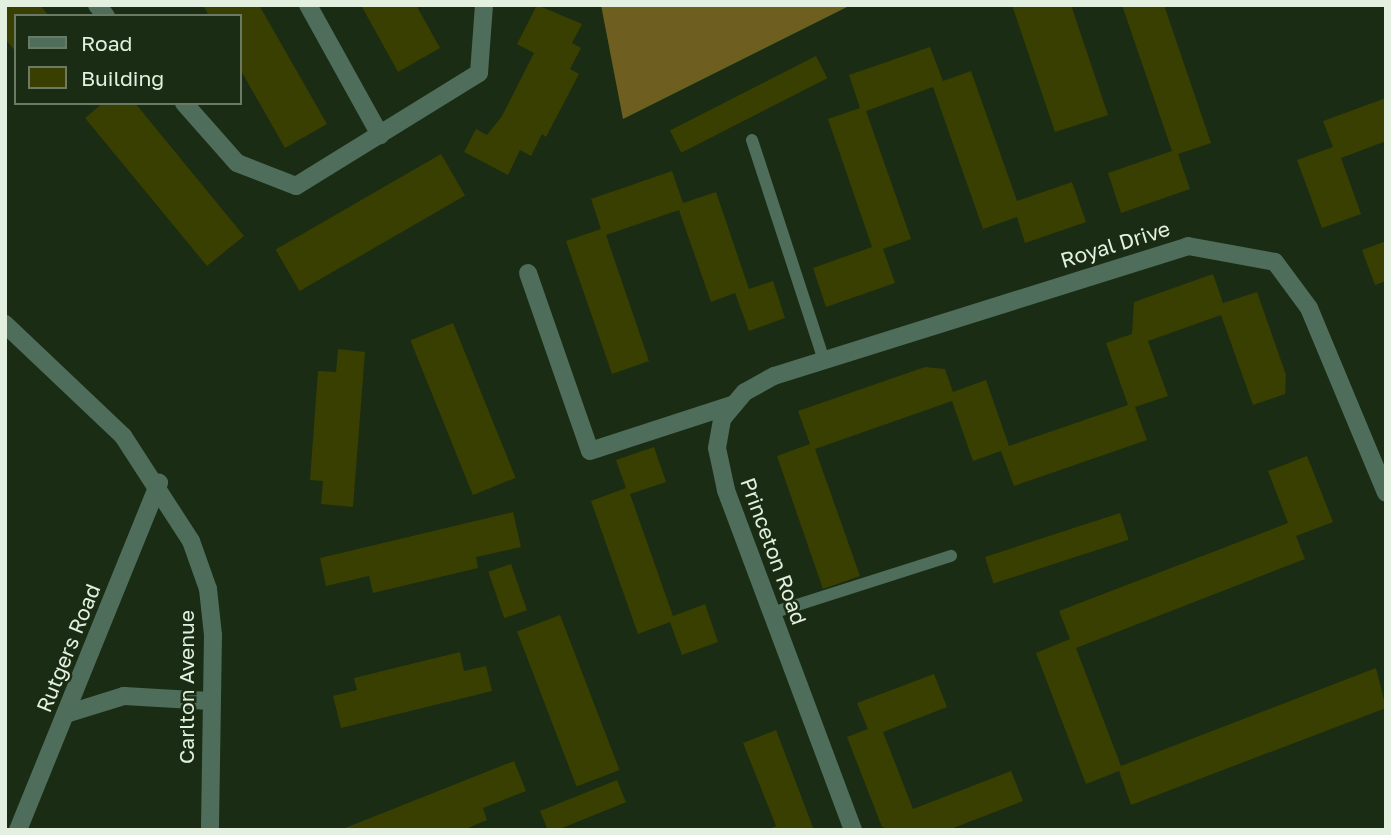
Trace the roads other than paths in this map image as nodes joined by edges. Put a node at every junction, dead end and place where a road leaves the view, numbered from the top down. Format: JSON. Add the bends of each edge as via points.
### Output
{"nodes":[{"id":1,"x":308,"y":5,"type":"edge"},
{"id":2,"x":484,"y":5,"type":"edge"},
{"id":3,"x":186,"y":105,"type":"edge"},
{"id":4,"x":380,"y":135,"type":"junction"},
{"id":5,"x":752,"y":140,"type":"dead end"},
{"id":6,"x":528,"y":273,"type":"dead end"},
{"id":7,"x":5,"y":324,"type":"edge"},
{"id":8,"x":824,"y":360,"type":"junction"},
{"id":9,"x":734,"y":404,"type":"junction"},
{"id":10,"x":159,"y":483,"type":"junction"},
{"id":11,"x":1386,"y":493,"type":"edge"},
{"id":12,"x":951,"y":556,"type":"dead end"},
{"id":13,"x":772,"y":613,"type":"junction"},
{"id":14,"x":210,"y":701,"type":"junction"},
{"id":15,"x":66,"y":714,"type":"junction"},
{"id":16,"x":18,"y":830,"type":"edge"},
{"id":17,"x":210,"y":830,"type":"edge"},
{"id":18,"x":853,"y":830,"type":"edge"}],
"edges":[{"from":1,"to":4,"type":"street"},
{"from":2,"to":4,"type":"street","via":[[478,73]]},
{"from":3,"to":4,"type":"street","via":[[237,163],[296,187]]},
{"from":5,"to":8,"type":"lane"},
{"from":6,"to":9,"type":"street","via":[[590,450]]},
{"from":7,"to":10,"type":"street","name":"Carlton Avenue","via":[[123,436]]},
{"from":8,"to":9,"type":"street","via":[[775,376]]},
{"from":8,"to":11,"type":"street","name":"Royal Drive","via":[[1188,246],[1275,262],[1309,308]]},
{"from":9,"to":13,"type":"street","name":"Princeton Road","via":[[722,419],[717,448]]},
{"from":10,"to":14,"type":"street","name":"Carlton Avenue","via":[[208,589]]},
{"from":10,"to":15,"type":"street","name":"Rutgers Road"},
{"from":12,"to":13,"type":"lane"},
{"from":13,"to":18,"type":"street","name":"Princeton Road"},
{"from":14,"to":15,"type":"street","via":[[124,696]]},
{"from":14,"to":17,"type":"street","name":"Carlton Avenue"},
{"from":15,"to":16,"type":"street","name":"Rutgers Road"}]}
